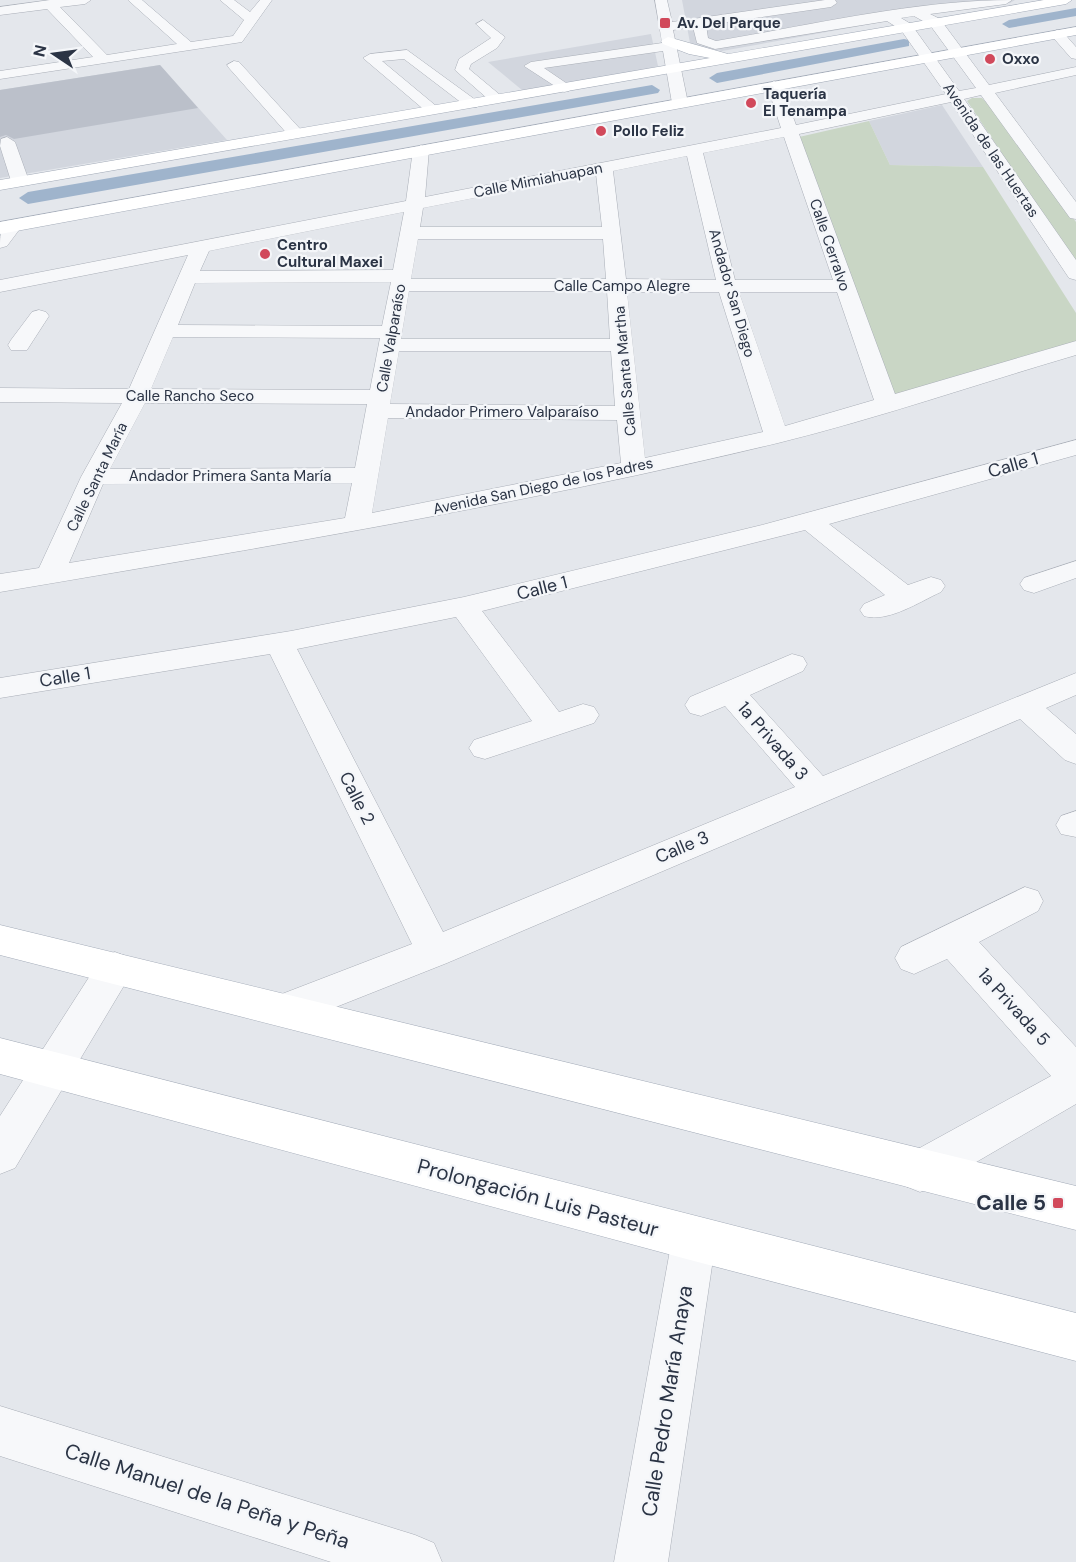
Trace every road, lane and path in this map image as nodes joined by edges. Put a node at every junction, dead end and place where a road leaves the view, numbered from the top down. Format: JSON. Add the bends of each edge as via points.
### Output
{"nodes":[{"id":1,"x":85,"y":0,"type":"edge"},
{"id":2,"x":134,"y":0,"type":"edge"},
{"id":3,"x":226,"y":0,"type":"edge"},
{"id":4,"x":266,"y":0,"type":"edge"},
{"id":5,"x":661,"y":0,"type":"edge"},
{"id":6,"x":849,"y":0,"type":"edge"},
{"id":7,"x":929,"y":0,"type":"edge"},
{"id":8,"x":1006,"y":0,"type":"edge"},
{"id":9,"x":1045,"y":0,"type":"edge"},
{"id":10,"x":1066,"y":0,"type":"edge"},
{"id":11,"x":1071,"y":0,"type":"edge"},
{"id":12,"x":50,"y":4,"type":"junction"},
{"id":13,"x":700,"y":5,"type":"dead end"},
{"id":14,"x":950,"y":7,"type":"junction"},
{"id":15,"x":1020,"y":8,"type":"junction"},
{"id":16,"x":0,"y":11,"type":"edge"},
{"id":17,"x":916,"y":12,"type":"junction"},
{"id":18,"x":888,"y":16,"type":"junction"},
{"id":19,"x":727,"y":19,"type":"junction"},
{"id":20,"x":252,"y":20,"type":"junction"},
{"id":21,"x":935,"y":22,"type":"junction"},
{"id":22,"x":699,"y":23,"type":"junction"},
{"id":23,"x":483,"y":24,"type":"dead end"},
{"id":24,"x":906,"y":27,"type":"junction"},
{"id":25,"x":1076,"y":29,"type":"edge"},
{"id":26,"x":1057,"y":34,"type":"junction"},
{"id":27,"x":188,"y":46,"type":"junction"},
{"id":28,"x":955,"y":52,"type":"junction"},
{"id":29,"x":627,"y":54,"type":"junction"},
{"id":30,"x":665,"y":54,"type":"junction"},
{"id":31,"x":1076,"y":55,"type":"edge"},
{"id":32,"x":741,"y":57,"type":"junction"},
{"id":33,"x":928,"y":57,"type":"junction"},
{"id":34,"x":575,"y":58,"type":"junction"},
{"id":35,"x":103,"y":59,"type":"junction"},
{"id":36,"x":0,"y":60,"type":"edge"},
{"id":37,"x":234,"y":65,"type":"dead end"},
{"id":38,"x":1076,"y":71,"type":"edge"},
{"id":39,"x":5,"y":74,"type":"edge"},
{"id":40,"x":560,"y":85,"type":"junction"},
{"id":41,"x":774,"y":85,"type":"junction"},
{"id":42,"x":615,"y":86,"type":"junction"},
{"id":43,"x":985,"y":89,"type":"junction"},
{"id":44,"x":954,"y":96,"type":"junction"},
{"id":45,"x":514,"y":98,"type":"junction"},
{"id":46,"x":498,"y":100,"type":"junction"},
{"id":47,"x":680,"y":103,"type":"junction"},
{"id":48,"x":472,"y":104,"type":"junction"},
{"id":49,"x":433,"y":110,"type":"junction"},
{"id":50,"x":791,"y":129,"type":"junction"},
{"id":51,"x":511,"y":132,"type":"junction"},
{"id":52,"x":296,"y":134,"type":"junction"},
{"id":53,"x":7,"y":142,"type":"dead end"},
{"id":54,"x":694,"y":149,"type":"junction"},
{"id":55,"x":421,"y":150,"type":"junction"},
{"id":56,"x":604,"y":167,"type":"junction"},
{"id":57,"x":20,"y":181,"type":"junction"},
{"id":58,"x":0,"y":185,"type":"edge"},
{"id":59,"x":415,"y":204,"type":"junction"},
{"id":60,"x":1074,"y":207,"type":"edge"},
{"id":61,"x":7,"y":227,"type":"edge"},
{"id":62,"x":410,"y":233,"type":"junction"},
{"id":63,"x":613,"y":233,"type":"junction"},
{"id":64,"x":0,"y":242,"type":"edge"},
{"id":65,"x":201,"y":246,"type":"junction"},
{"id":66,"x":1076,"y":274,"type":"edge"},
{"id":67,"x":189,"y":277,"type":"junction"},
{"id":68,"x":401,"y":280,"type":"junction"},
{"id":69,"x":0,"y":286,"type":"edge"},
{"id":70,"x":618,"y":286,"type":"junction"},
{"id":71,"x":727,"y":286,"type":"junction"},
{"id":72,"x":844,"y":286,"type":"junction"},
{"id":73,"x":0,"y":330,"type":"edge"},
{"id":74,"x":29,"y":331,"type":"dead end"},
{"id":75,"x":164,"y":331,"type":"junction"},
{"id":76,"x":391,"y":338,"type":"junction"},
{"id":77,"x":622,"y":345,"type":"junction"},
{"id":78,"x":1076,"y":348,"type":"edge"},
{"id":79,"x":0,"y":395,"type":"edge"},
{"id":80,"x":137,"y":396,"type":"junction"},
{"id":81,"x":379,"y":404,"type":"junction"},
{"id":82,"x":887,"y":404,"type":"junction"},
{"id":83,"x":627,"y":413,"type":"junction"},
{"id":84,"x":776,"y":436,"type":"junction"},
{"id":85,"x":1076,"y":447,"type":"edge"},
{"id":86,"x":634,"y":468,"type":"junction"},
{"id":87,"x":366,"y":475,"type":"junction"},
{"id":88,"x":94,"y":477,"type":"junction"},
{"id":89,"x":812,"y":522,"type":"junction"},
{"id":90,"x":357,"y":524,"type":"junction"},
{"id":91,"x":1071,"y":576,"type":"edge"},
{"id":92,"x":50,"y":577,"type":"junction"},
{"id":93,"x":0,"y":583,"type":"edge"},
{"id":94,"x":1034,"y":584,"type":"dead end"},
{"id":95,"x":464,"y":607,"type":"junction"},
{"id":96,"x":874,"y":610,"type":"dead end"},
{"id":97,"x":280,"y":644,"type":"junction"},
{"id":98,"x":792,"y":664,"type":"dead end"},
{"id":99,"x":1076,"y":683,"type":"edge"},
{"id":100,"x":0,"y":688,"type":"edge"},
{"id":101,"x":730,"y":692,"type":"junction"},
{"id":102,"x":700,"y":705,"type":"dead end"},
{"id":103,"x":1024,"y":705,"type":"junction"},
{"id":104,"x":583,"y":715,"type":"dead end"},
{"id":105,"x":552,"y":725,"type":"junction"},
{"id":106,"x":485,"y":748,"type":"dead end"},
{"id":107,"x":1076,"y":752,"type":"edge"},
{"id":108,"x":817,"y":791,"type":"junction"},
{"id":109,"x":1025,"y":901,"type":"dead end"},
{"id":110,"x":952,"y":938,"type":"junction"},
{"id":111,"x":0,"y":940,"type":"edge"},
{"id":112,"x":434,"y":952,"type":"junction"},
{"id":113,"x":914,"y":958,"type":"dead end"},
{"id":114,"x":115,"y":968,"type":"junction"},
{"id":115,"x":288,"y":1009,"type":"junction"},
{"id":116,"x":0,"y":1056,"type":"edge"},
{"id":117,"x":52,"y":1070,"type":"junction"},
{"id":118,"x":1076,"y":1075,"type":"edge"},
{"id":119,"x":1076,"y":1083,"type":"edge"},
{"id":120,"x":0,"y":1154,"type":"edge"},
{"id":121,"x":920,"y":1171,"type":"junction"},
{"id":122,"x":1076,"y":1208,"type":"edge"},
{"id":123,"x":694,"y":1239,"type":"junction"},
{"id":124,"x":1076,"y":1337,"type":"edge"},
{"id":125,"x":0,"y":1431,"type":"edge"},
{"id":126,"x":415,"y":1562,"type":"edge"},
{"id":127,"x":641,"y":1562,"type":"edge"}],
"edges":[{"from":1,"to":12,"type":"street"},
{"from":2,"to":27,"type":"street"},
{"from":3,"to":20,"type":"street"},
{"from":4,"to":20,"type":"street"},
{"from":5,"to":30,"type":"street"},
{"from":6,"to":19,"type":"street"},
{"from":7,"to":14,"type":"street"},
{"from":8,"to":14,"type":"street"},
{"from":9,"to":15,"type":"street"},
{"from":10,"to":15,"type":"main road"},
{"from":11,"to":25,"type":"main road","via":[[1048,8],[967,22],[959,29],[1005,39]]},
{"from":12,"to":16,"type":"street"},
{"from":12,"to":35,"type":"street"},
{"from":13,"to":19,"type":"street"},
{"from":14,"to":17,"type":"street"},
{"from":15,"to":21,"type":"main road"},
{"from":17,"to":18,"type":"street"},
{"from":17,"to":21,"type":"street"},
{"from":18,"to":22,"type":"street","via":[[715,45],[702,40]]},
{"from":18,"to":24,"type":"street"},
{"from":19,"to":22,"type":"street"},
{"from":20,"to":27,"type":"street","via":[[237,39]]},
{"from":21,"to":24,"type":"main road"},
{"from":21,"to":28,"type":"street","name":"Avenida de las Huertas"},
{"from":22,"to":30,"type":"street"},
{"from":23,"to":46,"type":"street","via":[[498,37],[464,62],[462,70]]},
{"from":24,"to":32,"type":"main road"},
{"from":24,"to":33,"type":"street","name":"Avenida de las Huertas"},
{"from":25,"to":26,"type":"main road"},
{"from":26,"to":28,"type":"main road"},
{"from":26,"to":31,"type":"street"},
{"from":27,"to":35,"type":"street"},
{"from":28,"to":33,"type":"main road"},
{"from":28,"to":43,"type":"street","name":"Avenida de las Huertas"},
{"from":29,"to":30,"type":"street"},
{"from":29,"to":30,"type":"street"},
{"from":29,"to":34,"type":"street"},
{"from":30,"to":32,"type":"main road"},
{"from":30,"to":32,"type":"main road"},
{"from":30,"to":42,"type":"main road"},
{"from":30,"to":47,"type":"street"},
{"from":33,"to":41,"type":"main road"},
{"from":33,"to":44,"type":"street","name":"Avenida de las Huertas"},
{"from":34,"to":40,"type":"street","via":[[531,66]]},
{"from":34,"to":42,"type":"street"},
{"from":35,"to":39,"type":"street"},
{"from":36,"to":39,"type":"street"},
{"from":37,"to":52,"type":"street"},
{"from":38,"to":43,"type":"street","name":"Calle Mimiahuapan"},
{"from":40,"to":42,"type":"main road"},
{"from":40,"to":45,"type":"main road"},
{"from":41,"to":47,"type":"main road"},
{"from":41,"to":50,"type":"street","name":"Calle Cerralvo"},
{"from":42,"to":45,"type":"main road"},
{"from":42,"to":51,"type":"main road","via":[[621,105]]},
{"from":43,"to":44,"type":"street","name":"Calle Mimiahuapan"},
{"from":43,"to":60,"type":"street","name":"Avenida de las Huertas"},
{"from":44,"to":50,"type":"street","name":"Calle Mimiahuapan"},
{"from":44,"to":66,"type":"street","name":"Avenida de las Huertas"},
{"from":45,"to":46,"type":"main road"},
{"from":46,"to":48,"type":"main road"},
{"from":47,"to":51,"type":"main road"},
{"from":48,"to":49,"type":"main road"},
{"from":48,"to":49,"type":"street","via":[[406,54],[370,58]]},
{"from":49,"to":52,"type":"main road"},
{"from":50,"to":54,"type":"street","name":"Calle Mimiahuapan"},
{"from":50,"to":72,"type":"street","name":"Calle Cerralvo"},
{"from":51,"to":55,"type":"main road"},
{"from":52,"to":57,"type":"main road"},
{"from":53,"to":57,"type":"street"},
{"from":54,"to":56,"type":"street","name":"Calle Mimiahuapan"},
{"from":54,"to":71,"type":"street","name":"Andador San Diego"},
{"from":55,"to":59,"type":"street","name":"Calle Valparaíso"},
{"from":55,"to":61,"type":"main road"},
{"from":56,"to":59,"type":"street","name":"Calle Mimiahuapan"},
{"from":56,"to":63,"type":"street","name":"Calle Santa Martha"},
{"from":57,"to":58,"type":"main road"},
{"from":59,"to":62,"type":"street","name":"Calle Valparaíso"},
{"from":59,"to":65,"type":"street","name":"Calle Mimiahuapan"},
{"from":61,"to":64,"type":"street"},
{"from":62,"to":63,"type":"street"},
{"from":62,"to":68,"type":"street","name":"Calle Valparaíso"},
{"from":63,"to":70,"type":"street","name":"Calle Santa Martha"},
{"from":65,"to":67,"type":"street","name":"Calle Santa María"},
{"from":65,"to":69,"type":"street","name":"Calle Mimiahuapan"},
{"from":67,"to":68,"type":"street","name":"Calle Campo Alegre"},
{"from":67,"to":75,"type":"street","name":"Calle Santa María"},
{"from":68,"to":70,"type":"street","name":"Calle Campo Alegre"},
{"from":68,"to":76,"type":"street","name":"Calle Valparaíso"},
{"from":70,"to":71,"type":"street","name":"Calle Campo Alegre"},
{"from":70,"to":77,"type":"street","name":"Calle Santa Martha"},
{"from":71,"to":72,"type":"street","name":"Calle Campo Alegre"},
{"from":71,"to":84,"type":"street","name":"Andador San Diego"},
{"from":72,"to":82,"type":"street","name":"Calle Cerralvo"},
{"from":73,"to":74,"type":"street"},
{"from":75,"to":76,"type":"street"},
{"from":75,"to":80,"type":"street","name":"Calle Santa María"},
{"from":76,"to":77,"type":"street"},
{"from":76,"to":81,"type":"street","name":"Calle Valparaíso"},
{"from":77,"to":83,"type":"street","name":"Calle Santa Martha"},
{"from":78,"to":82,"type":"street","name":"Avenida San Diego de los Padres"},
{"from":79,"to":80,"type":"street","name":"Calle Rancho Seco"},
{"from":80,"to":81,"type":"street","name":"Calle Rancho Seco"},
{"from":80,"to":88,"type":"street","name":"Calle Santa María"},
{"from":81,"to":83,"type":"street","name":"Andador Primero Valparaíso"},
{"from":81,"to":87,"type":"street","name":"Calle Valparaíso"},
{"from":82,"to":84,"type":"street","name":"Avenida San Diego de los Padres"},
{"from":83,"to":86,"type":"street","name":"Calle Santa Martha"},
{"from":84,"to":86,"type":"street","name":"Avenida San Diego de los Padres"},
{"from":85,"to":89,"type":"street","name":"Calle 1"},
{"from":86,"to":90,"type":"street","name":"Avenida San Diego de los Padres"},
{"from":87,"to":88,"type":"street","name":"Andador Primera Santa María"},
{"from":87,"to":90,"type":"street","name":"Calle Valparaíso"},
{"from":88,"to":92,"type":"street","name":"Calle Santa María"},
{"from":89,"to":95,"type":"street","name":"Calle 1"},
{"from":89,"to":96,"type":"street","via":[[918,592]]},
{"from":90,"to":92,"type":"street","name":"Avenida San Diego de los Padres"},
{"from":91,"to":94,"type":"street"},
{"from":92,"to":93,"type":"street","name":"Avenida San Diego de los Padres"},
{"from":95,"to":97,"type":"street","name":"Calle 1"},
{"from":95,"to":105,"type":"street"},
{"from":97,"to":100,"type":"street","name":"Calle 1"},
{"from":97,"to":112,"type":"street","name":"Calle 2"},
{"from":98,"to":101,"type":"street","name":"1a Privada 3"},
{"from":99,"to":103,"type":"street","name":"Calle 3"},
{"from":101,"to":102,"type":"street","name":"1a Privada 3"},
{"from":101,"to":108,"type":"street","name":"1a Privada 3"},
{"from":103,"to":107,"type":"street"},
{"from":103,"to":108,"type":"street","name":"Calle 3"},
{"from":104,"to":105,"type":"street"},
{"from":105,"to":106,"type":"street"},
{"from":108,"to":112,"type":"street","name":"Calle 3"},
{"from":109,"to":110,"type":"street"},
{"from":110,"to":113,"type":"street"},
{"from":110,"to":118,"type":"street","name":"1a Privada 5"},
{"from":111,"to":114,"type":"main road"},
{"from":112,"to":115,"type":"street","name":"Calle 3"},
{"from":114,"to":115,"type":"main road"},
{"from":114,"to":117,"type":"street"},
{"from":115,"to":121,"type":"main road"},
{"from":116,"to":117,"type":"main road","name":"Prolongación Luis Pasteur"},
{"from":117,"to":120,"type":"street"},
{"from":117,"to":123,"type":"main road","name":"Prolongación Luis Pasteur"},
{"from":119,"to":121,"type":"street"},
{"from":121,"to":122,"type":"main road"},
{"from":123,"to":124,"type":"main road","name":"Prolongación Luis Pasteur"},
{"from":123,"to":127,"type":"street","name":"Calle Pedro María Anaya"},
{"from":125,"to":126,"type":"street","name":"Calle Manuel de la Peña y Peña"}]}
